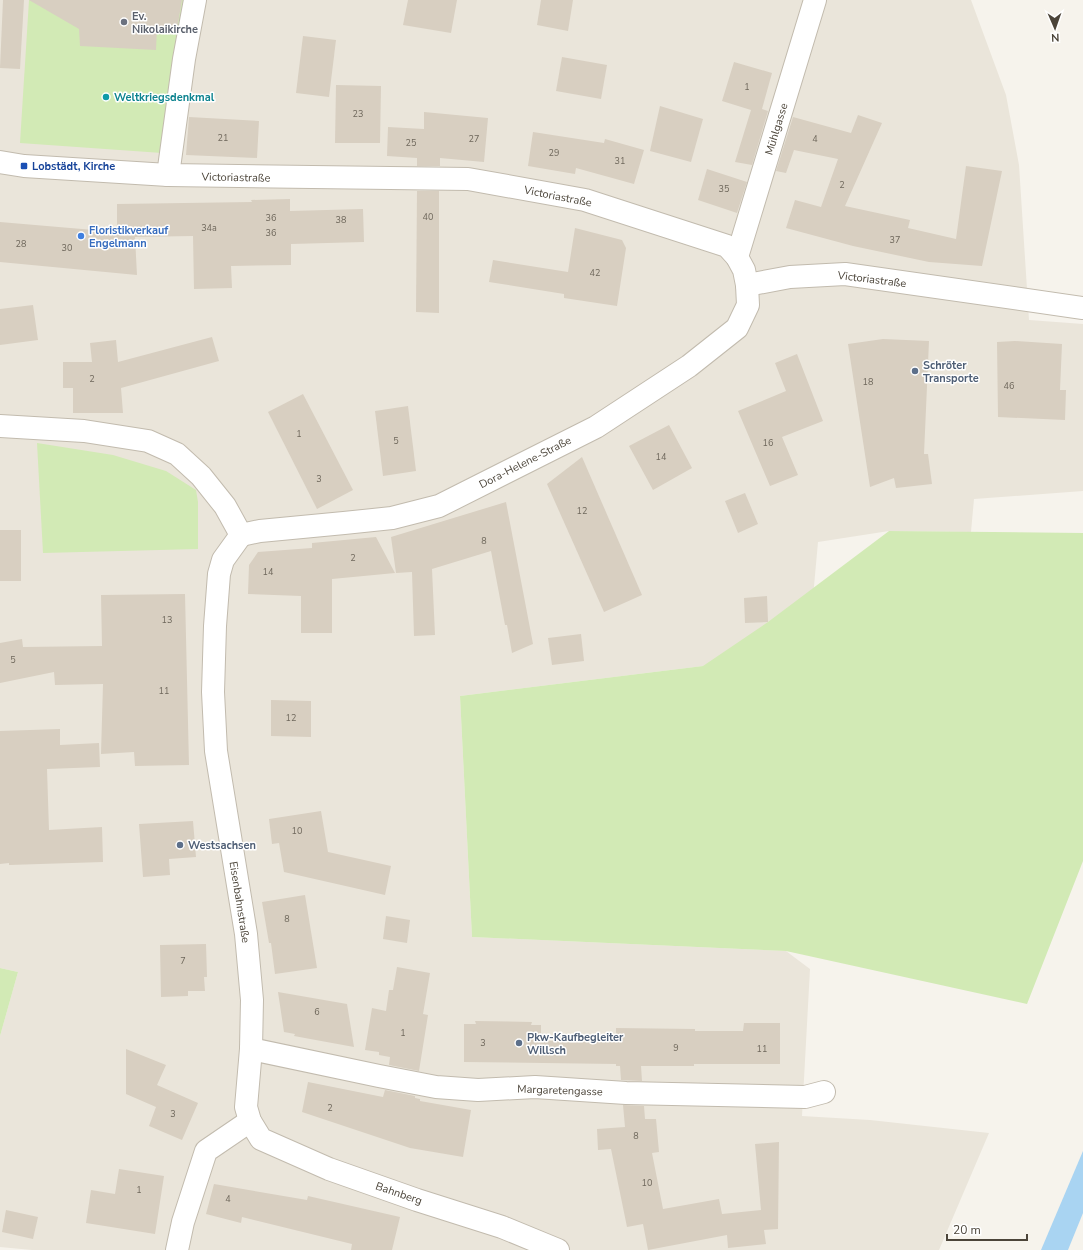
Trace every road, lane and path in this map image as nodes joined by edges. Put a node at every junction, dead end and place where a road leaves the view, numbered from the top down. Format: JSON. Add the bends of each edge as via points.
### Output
{"nodes":[{"id":1,"x":195,"y":0,"type":"edge"},
{"id":2,"x":815,"y":0,"type":"edge"},
{"id":3,"x":0,"y":162,"type":"edge"},
{"id":4,"x":168,"y":175,"type":"junction"},
{"id":5,"x":737,"y":257,"type":"junction"},
{"id":6,"x":747,"y":285,"type":"junction"},
{"id":7,"x":1083,"y":308,"type":"edge"},
{"id":8,"x":0,"y":426,"type":"edge"},
{"id":9,"x":241,"y":535,"type":"junction"},
{"id":10,"x":251,"y":1049,"type":"junction"},
{"id":11,"x":824,"y":1092,"type":"dead end"},
{"id":12,"x":250,"y":1121,"type":"junction"},
{"id":13,"x":177,"y":1250,"type":"edge"},
{"id":14,"x":558,"y":1250,"type":"edge"}],
"edges":[{"from":1,"to":4,"type":"street"},
{"from":2,"to":5,"type":"street","name":"Mühlgasse"},
{"from":3,"to":4,"type":"street","name":"Victoriastraße","via":[[24,166]]},
{"from":4,"to":5,"type":"street","name":"Victoriastraße","via":[[468,179],[585,200],[727,246]]},
{"from":5,"to":6,"type":"street","name":"Victoriastraße","via":[[744,270]]},
{"from":6,"to":7,"type":"street","name":"Victoriastraße","via":[[790,277],[845,274]]},
{"from":6,"to":9,"type":"street","name":"Dora-Helene-Straße","via":[[748,305],[737,328],[689,366],[596,427],[439,506],[392,518]]},
{"from":8,"to":9,"type":"street","via":[[84,431],[148,441],[177,454],[201,476],[225,506]]},
{"from":9,"to":10,"type":"street","name":"Eisenbahnstraße","via":[[223,560],[218,574],[213,692],[216,751],[246,934],[252,1000]]},
{"from":10,"to":11,"type":"street","name":"Margaretengasse","via":[[379,1076],[471,1089],[535,1087],[626,1093],[805,1097]]},
{"from":10,"to":12,"type":"street","name":"Eisenbahnstraße","via":[[246,1107]]},
{"from":12,"to":13,"type":"street","via":[[206,1151],[182,1222]]},
{"from":12,"to":14,"type":"street","name":"Bahnberg","via":[[261,1139],[329,1169],[502,1227]]}]}
